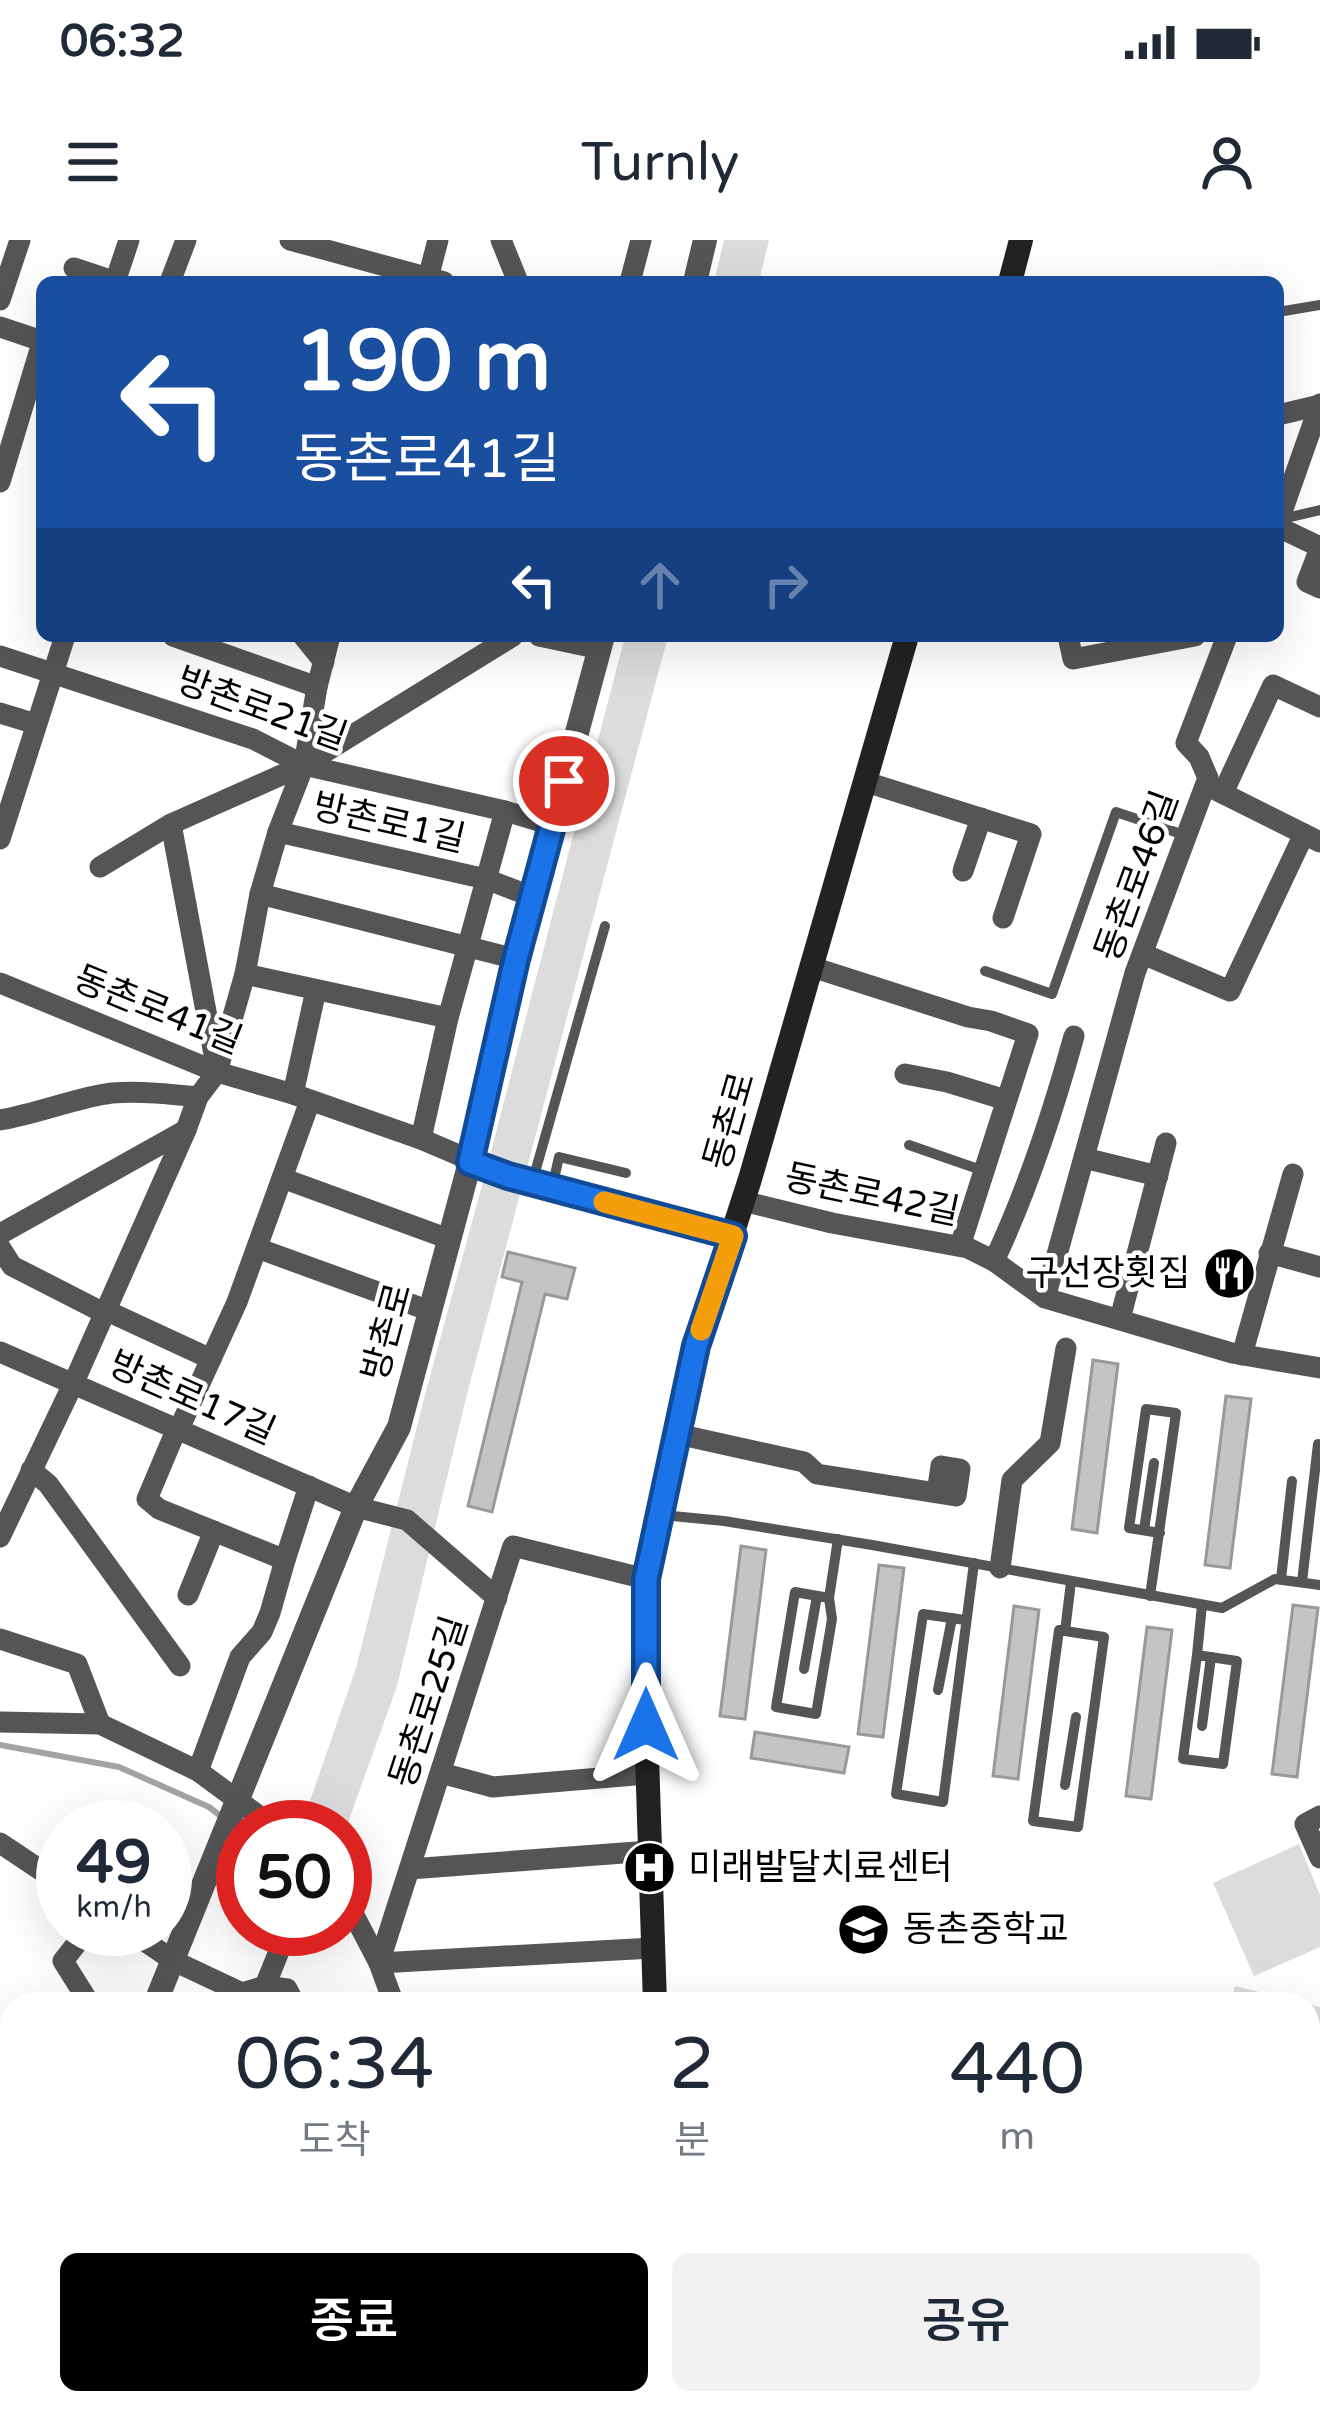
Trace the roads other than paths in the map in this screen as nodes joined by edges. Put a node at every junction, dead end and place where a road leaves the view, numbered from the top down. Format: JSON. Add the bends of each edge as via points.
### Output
{"nodes":[{"id":1,"x":20,"y":240,"type":"edge"},
{"id":2,"x":129,"y":240,"type":"edge"},
{"id":3,"x":186,"y":240,"type":"edge"},
{"id":4,"x":290,"y":240,"type":"edge"},
{"id":5,"x":438,"y":240,"type":"edge"},
{"id":6,"x":501,"y":240,"type":"edge"},
{"id":7,"x":641,"y":240,"type":"edge"},
{"id":8,"x":705,"y":240,"type":"edge"},
{"id":9,"x":1021,"y":240,"type":"edge"},
{"id":10,"x":74,"y":268,"type":"dead end"},
{"id":11,"x":97,"y":276,"type":"edge"},
{"id":12,"x":117,"y":276,"type":"edge"},
{"id":13,"x":172,"y":276,"type":"edge"},
{"id":14,"x":419,"y":276,"type":"edge"},
{"id":15,"x":434,"y":276,"type":"edge"},
{"id":16,"x":516,"y":276,"type":"edge"},
{"id":17,"x":632,"y":276,"type":"edge"},
{"id":18,"x":696,"y":276,"type":"edge"},
{"id":19,"x":1012,"y":276,"type":"edge"},
{"id":20,"x":0,"y":300,"type":"edge"},
{"id":21,"x":1320,"y":305,"type":"edge"},
{"id":22,"x":1284,"y":311,"type":"edge"},
{"id":23,"x":0,"y":326,"type":"edge"},
{"id":24,"x":36,"y":340,"type":"edge"},
{"id":25,"x":36,"y":362,"type":"edge"},
{"id":26,"x":1320,"y":405,"type":"edge"},
{"id":27,"x":1284,"y":414,"type":"edge"},
{"id":28,"x":0,"y":482,"type":"edge"},
{"id":29,"x":1284,"y":508,"type":"edge"},
{"id":30,"x":1320,"y":510,"type":"edge"},
{"id":31,"x":1284,"y":521,"type":"edge"},
{"id":32,"x":1284,"y":525,"type":"edge"},
{"id":33,"x":1320,"y":547,"type":"edge"},
{"id":34,"x":1320,"y":588,"type":"edge"},
{"id":35,"x":63,"y":642,"type":"edge"},
{"id":36,"x":190,"y":642,"type":"edge"},
{"id":37,"x":308,"y":642,"type":"edge"},
{"id":38,"x":328,"y":642,"type":"edge"},
{"id":39,"x":503,"y":642,"type":"edge"},
{"id":40,"x":905,"y":642,"type":"edge"},
{"id":41,"x":1069,"y":642,"type":"edge"},
{"id":42,"x":1163,"y":642,"type":"edge"},
{"id":43,"x":1225,"y":642,"type":"edge"},
{"id":44,"x":601,"y":643,"type":"edge"},
{"id":45,"x":0,"y":656,"type":"edge"},
{"id":46,"x":323,"y":662,"type":"junction"},
{"id":47,"x":52,"y":672,"type":"junction"},
{"id":48,"x":317,"y":687,"type":"junction"},
{"id":49,"x":1320,"y":707,"type":"edge"},
{"id":50,"x":0,"y":713,"type":"edge"},
{"id":51,"x":36,"y":724,"type":"junction"},
{"id":52,"x":304,"y":765,"type":"junction"},
{"id":53,"x":866,"y":782,"type":"junction"},
{"id":54,"x":1215,"y":789,"type":"junction"},
{"id":55,"x":6,"y":798,"type":"edge"},
{"id":56,"x":505,"y":811,"type":"junction"},
{"id":57,"x":980,"y":818,"type":"junction"},
{"id":58,"x":172,"y":824,"type":"junction"},
{"id":59,"x":552,"y":825,"type":"junction"},
{"id":60,"x":278,"y":832,"type":"junction"},
{"id":61,"x":1187,"y":836,"type":"junction"},
{"id":62,"x":1312,"y":838,"type":"edge"},
{"id":63,"x":0,"y":839,"type":"edge"},
{"id":64,"x":100,"y":867,"type":"dead end"},
{"id":65,"x":963,"y":871,"type":"dead end"},
{"id":66,"x":486,"y":879,"type":"junction"},
{"id":67,"x":260,"y":894,"type":"junction"},
{"id":68,"x":533,"y":897,"type":"junction"},
{"id":69,"x":1003,"y":918,"type":"dead end"},
{"id":70,"x":605,"y":926,"type":"dead end"},
{"id":71,"x":468,"y":946,"type":"junction"},
{"id":72,"x":1143,"y":954,"type":"junction"},
{"id":73,"x":516,"y":959,"type":"junction"},
{"id":74,"x":812,"y":967,"type":"junction"},
{"id":75,"x":985,"y":971,"type":"dead end"},
{"id":76,"x":244,"y":974,"type":"junction"},
{"id":77,"x":0,"y":983,"type":"edge"},
{"id":78,"x":316,"y":990,"type":"junction"},
{"id":79,"x":448,"y":1018,"type":"junction"},
{"id":80,"x":1074,"y":1036,"type":"dead end"},
{"id":81,"x":217,"y":1072,"type":"junction"},
{"id":82,"x":905,"y":1075,"type":"dead end"},
{"id":83,"x":198,"y":1097,"type":"junction"},
{"id":84,"x":301,"y":1098,"type":"junction"},
{"id":85,"x":1006,"y":1100,"type":"junction"},
{"id":86,"x":0,"y":1120,"type":"edge"},
{"id":87,"x":187,"y":1130,"type":"junction"},
{"id":88,"x":421,"y":1139,"type":"junction"},
{"id":89,"x":1166,"y":1144,"type":"dead end"},
{"id":90,"x":909,"y":1145,"type":"dead end"},
{"id":91,"x":1084,"y":1158,"type":"junction"},
{"id":92,"x":470,"y":1162,"type":"junction"},
{"id":93,"x":984,"y":1171,"type":"junction"},
{"id":94,"x":626,"y":1173,"type":"dead end"},
{"id":95,"x":1293,"y":1174,"type":"dead end"},
{"id":96,"x":1157,"y":1176,"type":"junction"},
{"id":97,"x":282,"y":1178,"type":"junction"},
{"id":98,"x":542,"y":1185,"type":"junction"},
{"id":99,"x":743,"y":1201,"type":"junction"},
{"id":100,"x":0,"y":1234,"type":"edge"},
{"id":101,"x":733,"y":1236,"type":"junction"},
{"id":102,"x":449,"y":1239,"type":"junction"},
{"id":103,"x":0,"y":1246,"type":"edge"},
{"id":104,"x":960,"y":1246,"type":"junction"},
{"id":105,"x":257,"y":1248,"type":"junction"},
{"id":106,"x":1270,"y":1253,"type":"junction"},
{"id":107,"x":994,"y":1261,"type":"junction"},
{"id":108,"x":1320,"y":1267,"type":"edge"},
{"id":109,"x":1046,"y":1298,"type":"junction"},
{"id":110,"x":104,"y":1311,"type":"junction"},
{"id":111,"x":430,"y":1311,"type":"junction"},
{"id":112,"x":1120,"y":1319,"type":"junction"},
{"id":113,"x":1066,"y":1348,"type":"dead end"},
{"id":114,"x":0,"y":1352,"type":"edge"},
{"id":115,"x":1242,"y":1354,"type":"junction"},
{"id":116,"x":212,"y":1359,"type":"junction"},
{"id":117,"x":1320,"y":1368,"type":"edge"},
{"id":118,"x":74,"y":1382,"type":"junction"},
{"id":119,"x":178,"y":1428,"type":"junction"},
{"id":120,"x":677,"y":1434,"type":"junction"},
{"id":121,"x":1318,"y":1444,"type":"edge"},
{"id":122,"x":1154,"y":1463,"type":"dead end"},
{"id":123,"x":31,"y":1470,"type":"junction"},
{"id":124,"x":1292,"y":1481,"type":"dead end"},
{"id":125,"x":309,"y":1486,"type":"junction"},
{"id":126,"x":937,"y":1493,"type":"dead end"},
{"id":127,"x":356,"y":1507,"type":"junction"},
{"id":128,"x":659,"y":1515,"type":"junction"},
{"id":129,"x":1144,"y":1530,"type":"junction"},
{"id":130,"x":214,"y":1532,"type":"junction"},
{"id":131,"x":1160,"y":1533,"type":"junction"},
{"id":132,"x":0,"y":1537,"type":"edge"},
{"id":133,"x":838,"y":1539,"type":"junction"},
{"id":134,"x":284,"y":1560,"type":"junction"},
{"id":135,"x":974,"y":1563,"type":"junction"},
{"id":136,"x":1000,"y":1568,"type":"junction"},
{"id":137,"x":646,"y":1579,"type":"junction"},
{"id":138,"x":1281,"y":1580,"type":"junction"},
{"id":139,"x":1071,"y":1582,"type":"junction"},
{"id":140,"x":1302,"y":1582,"type":"junction"},
{"id":141,"x":1320,"y":1585,"type":"edge"},
{"id":142,"x":188,"y":1595,"type":"dead end"},
{"id":143,"x":1150,"y":1596,"type":"junction"},
{"id":144,"x":823,"y":1597,"type":"junction"},
{"id":145,"x":497,"y":1598,"type":"junction"},
{"id":146,"x":1202,"y":1605,"type":"junction"},
{"id":147,"x":958,"y":1619,"type":"junction"},
{"id":148,"x":1065,"y":1631,"type":"junction"},
{"id":149,"x":0,"y":1639,"type":"edge"},
{"id":150,"x":1204,"y":1656,"type":"junction"},
{"id":151,"x":180,"y":1666,"type":"dead end"},
{"id":152,"x":804,"y":1669,"type":"dead end"},
{"id":153,"x":938,"y":1690,"type":"dead end"},
{"id":154,"x":1048,"y":1712,"type":"junction"},
{"id":155,"x":1076,"y":1717,"type":"junction"},
{"id":156,"x":1092,"y":1719,"type":"junction"},
{"id":157,"x":0,"y":1722,"type":"edge"},
{"id":158,"x":100,"y":1724,"type":"junction"},
{"id":159,"x":1202,"y":1726,"type":"dead end"},
{"id":160,"x":198,"y":1771,"type":"junction"},
{"id":161,"x":441,"y":1773,"type":"junction"},
{"id":162,"x":647,"y":1774,"type":"junction"},
{"id":163,"x":1065,"y":1785,"type":"dead end"},
{"id":164,"x":237,"y":1800,"type":"edge"},
{"id":165,"x":238,"y":1800,"type":"edge"},
{"id":166,"x":1320,"y":1816,"type":"edge"},
{"id":167,"x":2,"y":1848,"type":"edge"},
{"id":168,"x":650,"y":1851,"type":"junction"},
{"id":169,"x":216,"y":1856,"type":"edge"},
{"id":170,"x":1320,"y":1858,"type":"edge"},
{"id":171,"x":36,"y":1869,"type":"edge"},
{"id":172,"x":410,"y":1870,"type":"junction"},
{"id":173,"x":653,"y":1948,"type":"junction"},
{"id":174,"x":372,"y":1950,"type":"edge"},
{"id":175,"x":67,"y":1956,"type":"edge"},
{"id":176,"x":167,"y":1956,"type":"edge"},
{"id":177,"x":277,"y":1956,"type":"edge"},
{"id":178,"x":174,"y":1961,"type":"junction"},
{"id":179,"x":379,"y":1963,"type":"junction"},
{"id":180,"x":268,"y":1980,"type":"junction"},
{"id":181,"x":82,"y":1992,"type":"edge"},
{"id":182,"x":160,"y":1992,"type":"edge"},
{"id":183,"x":240,"y":1992,"type":"edge"},
{"id":184,"x":244,"y":1992,"type":"edge"},
{"id":185,"x":289,"y":1992,"type":"edge"},
{"id":186,"x":390,"y":1992,"type":"edge"},
{"id":187,"x":655,"y":1992,"type":"edge"}],
"edges":[{"from":1,"to":20,"type":"street"},
{"from":2,"to":12,"type":"street"},
{"from":3,"to":13,"type":"street"},
{"from":4,"to":14,"type":"street"},
{"from":5,"to":15,"type":"street"},
{"from":6,"to":16,"type":"street"},
{"from":7,"to":17,"type":"street"},
{"from":8,"to":18,"type":"street"},
{"from":9,"to":19,"type":"main road"},
{"from":10,"to":11,"type":"street"},
{"from":21,"to":22,"type":"lane"},
{"from":23,"to":24,"type":"street"},
{"from":25,"to":28,"type":"street"},
{"from":26,"to":27,"type":"street"},
{"from":26,"to":29,"type":"street"},
{"from":30,"to":31,"type":"lane"},
{"from":32,"to":33,"type":"street"},
{"from":33,"to":34,"type":"street","via":[[1307,582]]},
{"from":35,"to":47,"type":"street"},
{"from":36,"to":48,"type":"street"},
{"from":37,"to":46,"type":"street"},
{"from":38,"to":46,"type":"street","name":"방촌로1길"},
{"from":39,"to":52,"type":"street"},
{"from":40,"to":53,"type":"main road","name":"동촌로"},
{"from":41,"to":42,"type":"street","via":[[1072,659]]},
{"from":43,"to":54,"type":"street","name":"동촌로46길","via":[[1186,743]]},
{"from":44,"to":59,"type":"street","name":"방촌로"},
{"from":45,"to":47,"type":"street","name":"방촌로21길"},
{"from":46,"to":48,"type":"street","name":"방촌로1길"},
{"from":47,"to":51,"type":"street"},
{"from":47,"to":52,"type":"street","name":"방촌로21길","via":[[254,739]]},
{"from":48,"to":52,"type":"street","name":"방촌로1길"},
{"from":49,"to":54,"type":"street","via":[[1273,685]]},
{"from":50,"to":51,"type":"street"},
{"from":51,"to":55,"type":"street"},
{"from":52,"to":56,"type":"street","name":"방촌로21길"},
{"from":52,"to":58,"type":"street","name":"방촌로1길"},
{"from":52,"to":60,"type":"street","name":"방촌로1길"},
{"from":53,"to":57,"type":"street"},
{"from":53,"to":74,"type":"main road","name":"동촌로"},
{"from":54,"to":61,"type":"street","name":"동촌로46길"},
{"from":54,"to":62,"type":"street"},
{"from":55,"to":63,"type":"street"},
{"from":56,"to":59,"type":"street","name":"방촌로21길"},
{"from":56,"to":66,"type":"street"},
{"from":57,"to":65,"type":"street"},
{"from":57,"to":69,"type":"street","via":[[1030,833]]},
{"from":58,"to":64,"type":"street","name":"방촌로1길"},
{"from":58,"to":81,"type":"street"},
{"from":59,"to":68,"type":"street","name":"방촌로"},
{"from":60,"to":66,"type":"street","name":"방촌로1길"},
{"from":60,"to":67,"type":"street","name":"방촌로1길"},
{"from":61,"to":72,"type":"street","name":"동촌로46길"},
{"from":61,"to":75,"type":"lane","via":[[1116,812],[1052,994]]},
{"from":62,"to":72,"type":"street","via":[[1230,992]]},
{"from":66,"to":68,"type":"street","name":"방촌로1길"},
{"from":66,"to":71,"type":"street"},
{"from":67,"to":71,"type":"street"},
{"from":67,"to":76,"type":"street","name":"방촌로1길"},
{"from":68,"to":73,"type":"street","name":"방촌로"},
{"from":70,"to":98,"type":"lane"},
{"from":71,"to":73,"type":"street"},
{"from":71,"to":79,"type":"street"},
{"from":72,"to":91,"type":"street","name":"동촌로46길"},
{"from":73,"to":92,"type":"street","name":"방촌로"},
{"from":74,"to":85,"type":"street","via":[[1028,1034]]},
{"from":74,"to":99,"type":"main road","name":"동촌로"},
{"from":76,"to":78,"type":"street"},
{"from":76,"to":81,"type":"street","name":"방촌로1길"},
{"from":77,"to":81,"type":"street","name":"동촌로41길"},
{"from":78,"to":79,"type":"street"},
{"from":78,"to":84,"type":"street"},
{"from":79,"to":88,"type":"street"},
{"from":80,"to":107,"type":"street"},
{"from":81,"to":83,"type":"street","name":"방촌로1길"},
{"from":81,"to":84,"type":"street","name":"동촌로41길"},
{"from":82,"to":85,"type":"street"},
{"from":83,"to":86,"type":"street","via":[[108,1094]]},
{"from":83,"to":87,"type":"street","name":"방촌로1길"},
{"from":84,"to":88,"type":"street","name":"동촌로41길"},
{"from":84,"to":97,"type":"street"},
{"from":85,"to":93,"type":"street"},
{"from":87,"to":100,"type":"street"},
{"from":87,"to":110,"type":"street","name":"방촌로1길"},
{"from":88,"to":92,"type":"street","name":"동촌로41길"},
{"from":89,"to":96,"type":"street"},
{"from":90,"to":93,"type":"lane"},
{"from":91,"to":96,"type":"street"},
{"from":91,"to":109,"type":"street"},
{"from":92,"to":98,"type":"street","name":"동촌로41길"},
{"from":92,"to":102,"type":"street","name":"방촌로"},
{"from":93,"to":104,"type":"street"},
{"from":94,"to":98,"type":"lane","via":[[559,1156]]},
{"from":95,"to":106,"type":"street"},
{"from":96,"to":112,"type":"street"},
{"from":97,"to":102,"type":"street"},
{"from":97,"to":105,"type":"street"},
{"from":98,"to":101,"type":"street","name":"동촌로41길"},
{"from":99,"to":101,"type":"main road","name":"동촌로"},
{"from":99,"to":104,"type":"street","name":"동촌로42길"},
{"from":101,"to":120,"type":"main road","name":"동촌로"},
{"from":102,"to":111,"type":"street","name":"방촌로"},
{"from":103,"to":110,"type":"street","via":[[12,1266]]},
{"from":104,"to":107,"type":"street","name":"동촌로42길"},
{"from":105,"to":111,"type":"street"},
{"from":105,"to":116,"type":"street"},
{"from":106,"to":108,"type":"street"},
{"from":106,"to":115,"type":"street"},
{"from":107,"to":109,"type":"street","name":"동촌로42길"},
{"from":109,"to":112,"type":"street","name":"동촌로42길"},
{"from":110,"to":116,"type":"street"},
{"from":110,"to":118,"type":"street","name":"방촌로1길"},
{"from":111,"to":127,"type":"street","name":"방촌로","via":[[398,1427]]},
{"from":112,"to":115,"type":"street","name":"동촌로42길"},
{"from":113,"to":136,"type":"street","via":[[1050,1443],[1012,1480]]},
{"from":114,"to":118,"type":"street","name":"방촌로17길"},
{"from":115,"to":117,"type":"street","name":"동촌로42길"},
{"from":116,"to":119,"type":"street"},
{"from":118,"to":119,"type":"street","name":"방촌로17길"},
{"from":118,"to":123,"type":"street","name":"방촌로1길"},
{"from":119,"to":125,"type":"street","name":"방촌로17길"},
{"from":119,"to":130,"type":"street","via":[[147,1499]]},
{"from":120,"to":126,"type":"street","via":[[804,1462],[817,1474]]},
{"from":120,"to":128,"type":"main road","name":"동촌로"},
{"from":121,"to":140,"type":"lane"},
{"from":122,"to":129,"type":"lane"},
{"from":123,"to":132,"type":"street","name":"방촌로1길"},
{"from":123,"to":151,"type":"street"},
{"from":124,"to":138,"type":"lane"},
{"from":125,"to":127,"type":"street","name":"방촌로17길"},
{"from":125,"to":134,"type":"street"},
{"from":127,"to":145,"type":"street","name":"동촌로25길","via":[[407,1520]]},
{"from":127,"to":165,"type":"street","name":"방촌로"},
{"from":128,"to":133,"type":"lane"},
{"from":128,"to":137,"type":"main road","name":"동촌로"},
{"from":129,"to":131,"type":"lane"},
{"from":129,"to":131,"type":"lane","via":[[1129,1528],[1146,1408],[1176,1413]]},
{"from":130,"to":134,"type":"street"},
{"from":130,"to":142,"type":"street"},
{"from":131,"to":143,"type":"lane"},
{"from":133,"to":135,"type":"lane"},
{"from":133,"to":144,"type":"lane"},
{"from":134,"to":160,"type":"street","via":[[262,1632],[240,1657]]},
{"from":135,"to":136,"type":"lane"},
{"from":135,"to":147,"type":"lane"},
{"from":136,"to":139,"type":"lane"},
{"from":137,"to":145,"type":"street","name":"동촌로25길","via":[[513,1546]]},
{"from":137,"to":162,"type":"main road","name":"동촌로"},
{"from":138,"to":140,"type":"lane"},
{"from":138,"to":146,"type":"lane","via":[[1222,1608]]},
{"from":139,"to":143,"type":"lane"},
{"from":139,"to":148,"type":"lane"},
{"from":140,"to":141,"type":"lane"},
{"from":143,"to":146,"type":"lane"},
{"from":144,"to":144,"type":"lane","via":[[832,1619],[816,1714],[776,1708],[795,1592]]},
{"from":144,"to":152,"type":"lane"},
{"from":145,"to":161,"type":"street","name":"동촌로25길"},
{"from":146,"to":150,"type":"lane"},
{"from":147,"to":147,"type":"lane","via":[[966,1636],[943,1802],[896,1795],[923,1614]]},
{"from":147,"to":153,"type":"lane"},
{"from":148,"to":154,"type":"lane","via":[[1059,1630]]},
{"from":148,"to":156,"type":"lane","via":[[1104,1636]]},
{"from":149,"to":158,"type":"street","via":[[76,1664]]},
{"from":150,"to":150,"type":"lane","via":[[1237,1661],[1223,1764],[1183,1759]]},
{"from":150,"to":159,"type":"lane"},
{"from":154,"to":155,"type":"lane"},
{"from":154,"to":156,"type":"lane","via":[[1033,1821],[1078,1827]]},
{"from":155,"to":156,"type":"lane"},
{"from":155,"to":163,"type":"lane"},
{"from":157,"to":158,"type":"street"},
{"from":158,"to":160,"type":"street"},
{"from":160,"to":164,"type":"street"},
{"from":161,"to":162,"type":"street","via":[[493,1787]]},
{"from":161,"to":172,"type":"street","name":"동촌로25길"},
{"from":162,"to":168,"type":"main road","name":"동촌로"},
{"from":166,"to":170,"type":"street","via":[[1305,1824]]},
{"from":167,"to":171,"type":"street"},
{"from":168,"to":172,"type":"street"},
{"from":168,"to":173,"type":"main road","name":"동촌로"},
{"from":169,"to":178,"type":"street","name":"방촌로"},
{"from":172,"to":179,"type":"street","name":"동촌로25길"},
{"from":173,"to":179,"type":"street"},
{"from":173,"to":187,"type":"main road","name":"동촌로"},
{"from":174,"to":179,"type":"street"},
{"from":175,"to":181,"type":"street"},
{"from":176,"to":178,"type":"street"},
{"from":177,"to":180,"type":"street"},
{"from":178,"to":182,"type":"street","name":"방촌로"},
{"from":178,"to":183,"type":"street"},
{"from":179,"to":186,"type":"street"},
{"from":180,"to":184,"type":"street"},
{"from":180,"to":185,"type":"street"}]}
